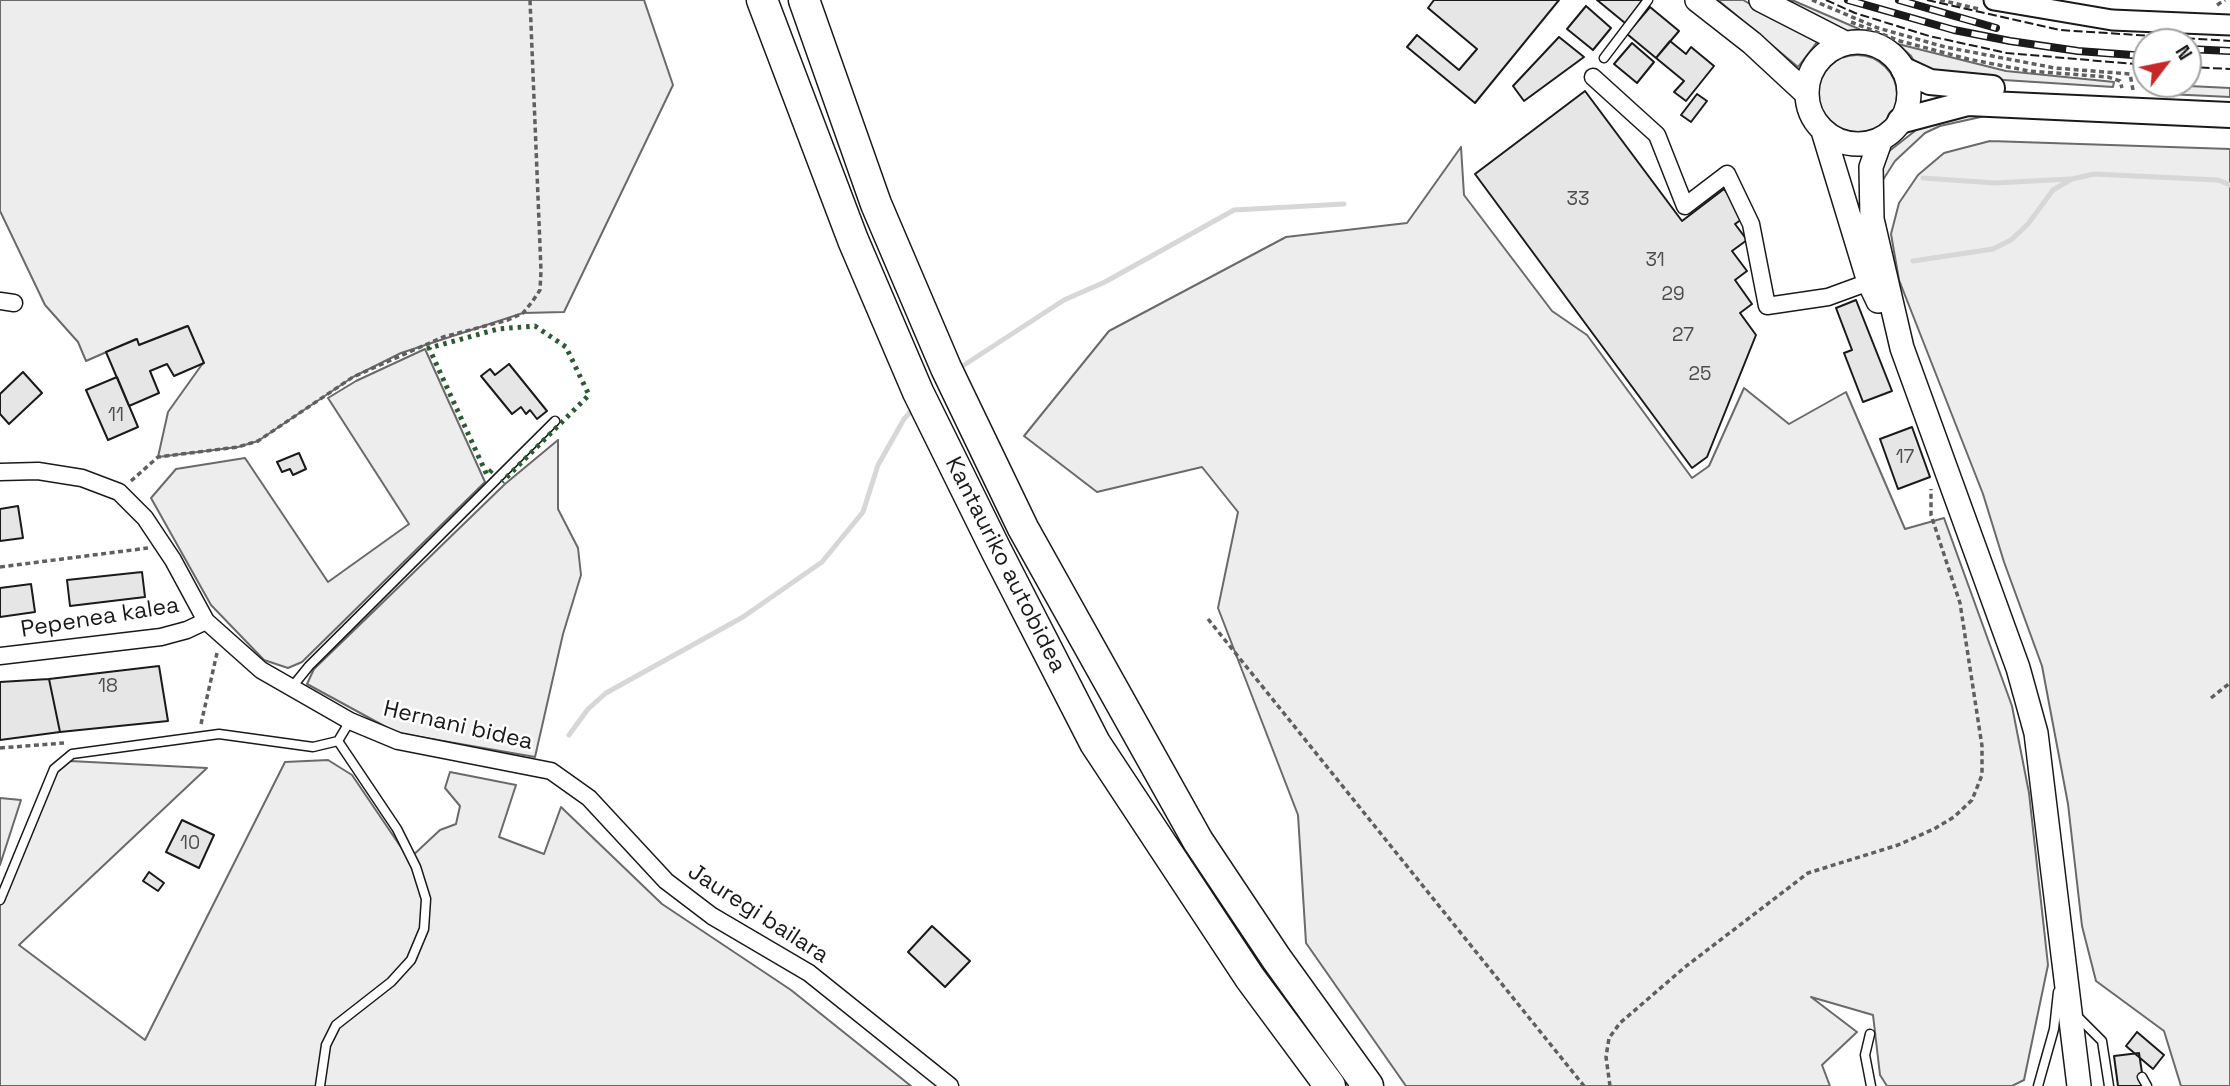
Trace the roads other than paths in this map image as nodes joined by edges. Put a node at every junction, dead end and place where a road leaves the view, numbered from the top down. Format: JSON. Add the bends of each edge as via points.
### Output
{"nodes":[{"id":1,"x":762,"y":0,"type":"edge"},
{"id":2,"x":804,"y":0,"type":"edge"},
{"id":3,"x":1648,"y":0,"type":"edge"},
{"id":4,"x":1698,"y":0,"type":"edge"},
{"id":5,"x":1761,"y":0,"type":"edge"},
{"id":6,"x":1994,"y":0,"type":"edge"},
{"id":7,"x":2230,"y":25,"type":"edge"},
{"id":8,"x":1844,"y":43,"type":"junction"},
{"id":9,"x":1604,"y":58,"type":"dead end"},
{"id":10,"x":1904,"y":71,"type":"junction"},
{"id":11,"x":1594,"y":77,"type":"dead end"},
{"id":12,"x":1807,"y":94,"type":"junction"},
{"id":13,"x":2230,"y":101,"type":"edge"},
{"id":14,"x":2230,"y":115,"type":"edge"},
{"id":15,"x":1900,"y":121,"type":"junction"},
{"id":16,"x":1823,"y":131,"type":"junction"},
{"id":17,"x":1881,"y":138,"type":"junction"},
{"id":18,"x":1869,"y":282,"type":"junction"},
{"id":19,"x":1902,"y":348,"type":"junction"},
{"id":20,"x":555,"y":421,"type":"dead end"},
{"id":21,"x":0,"y":472,"type":"edge"},
{"id":22,"x":206,"y":621,"type":"junction"},
{"id":23,"x":0,"y":656,"type":"edge"},
{"id":24,"x":292,"y":687,"type":"junction"},
{"id":25,"x":349,"y":721,"type":"junction"},
{"id":26,"x":338,"y":741,"type":"junction"},
{"id":27,"x":551,"y":771,"type":"joint"},
{"id":28,"x":0,"y":900,"type":"edge"},
{"id":29,"x":2062,"y":961,"type":"junction"},
{"id":30,"x":2068,"y":1007,"type":"junction"},
{"id":31,"x":1870,"y":1034,"type":"dead end"},
{"id":32,"x":2142,"y":1077,"type":"dead end"},
{"id":33,"x":320,"y":1086,"type":"edge"},
{"id":34,"x":950,"y":1086,"type":"edge"},
{"id":35,"x":1330,"y":1086,"type":"edge"},
{"id":36,"x":1368,"y":1086,"type":"edge"},
{"id":37,"x":1871,"y":1086,"type":"edge"},
{"id":38,"x":2038,"y":1086,"type":"edge"},
{"id":39,"x":2079,"y":1086,"type":"edge"},
{"id":40,"x":2109,"y":1086,"type":"edge"},
{"id":41,"x":2147,"y":1086,"type":"edge"}],
"edges":[{"from":1,"to":35,"type":"highway","name":"Kantauriko autobidea","via":[[853,240],[918,392],[1095,743],[1250,978]]},
{"from":2,"to":36,"type":"highway","name":"Kantauriko autobidea","via":[[887,230],[946,368],[1023,528],[1198,841]]},
{"from":3,"to":9,"type":"lane"},
{"from":4,"to":12,"type":"main road"},
{"from":5,"to":8,"type":"main road"},
{"from":6,"to":7,"type":"street","via":[[2112,20]]},
{"from":8,"to":10,"type":"main road","via":[[1859,41],[1885,49]]},
{"from":8,"to":12,"type":"main road","via":[[1821,57],[1811,70]]},
{"from":10,"to":13,"type":"main road","via":[[1961,88]]},
{"from":10,"to":15,"type":"main road","via":[[1909,98]]},
{"from":11,"to":18,"type":"street","via":[[1657,135],[1685,206],[1727,174],[1751,224],[1767,306],[1828,297]]},
{"from":12,"to":16,"type":"main road","via":[[1813,118]]},
{"from":14,"to":15,"type":"main road","via":[[1968,103]]},
{"from":15,"to":17,"type":"main road"},
{"from":16,"to":17,"type":"main road","via":[[1853,144]]},
{"from":16,"to":18,"type":"main road"},
{"from":17,"to":19,"type":"main road","via":[[1871,167],[1872,219]]},
{"from":18,"to":19,"type":"main road"},
{"from":19,"to":29,"type":"main road","via":[[2018,668],[2036,733]]},
{"from":20,"to":24,"type":"lane"},
{"from":21,"to":22,"type":"street","name":"Hernani bidea","via":[[38,471],[82,478],[119,492],[145,518]]},
{"from":22,"to":23,"type":"street","name":"Pepenea kalea","via":[[161,637]]},
{"from":22,"to":24,"type":"street","name":"Hernani bidea","via":[[261,670]]},
{"from":24,"to":25,"type":"street","name":"Hernani bidea"},
{"from":25,"to":26,"type":"lane"},
{"from":25,"to":27,"type":"street","name":"Hernani bidea","via":[[398,741]]},
{"from":26,"to":28,"type":"lane","via":[[295,747],[219,734],[72,754],[54,769]]},
{"from":26,"to":33,"type":"lane","via":[[397,829],[416,867],[426,899],[425,929],[411,960],[391,982],[336,1025],[326,1045]]},
{"from":27,"to":34,"type":"street","name":"Jauregi bailara","via":[[589,798],[666,881],[712,916],[809,973]]},
{"from":29,"to":30,"type":"main road"},
{"from":29,"to":38,"type":"lane","via":[[2054,1029]]},
{"from":30,"to":39,"type":"main road"},
{"from":30,"to":40,"type":"lane","via":[[2102,1041]]},
{"from":31,"to":37,"type":"lane","via":[[1865,1055]]},
{"from":32,"to":41,"type":"lane"}]}
